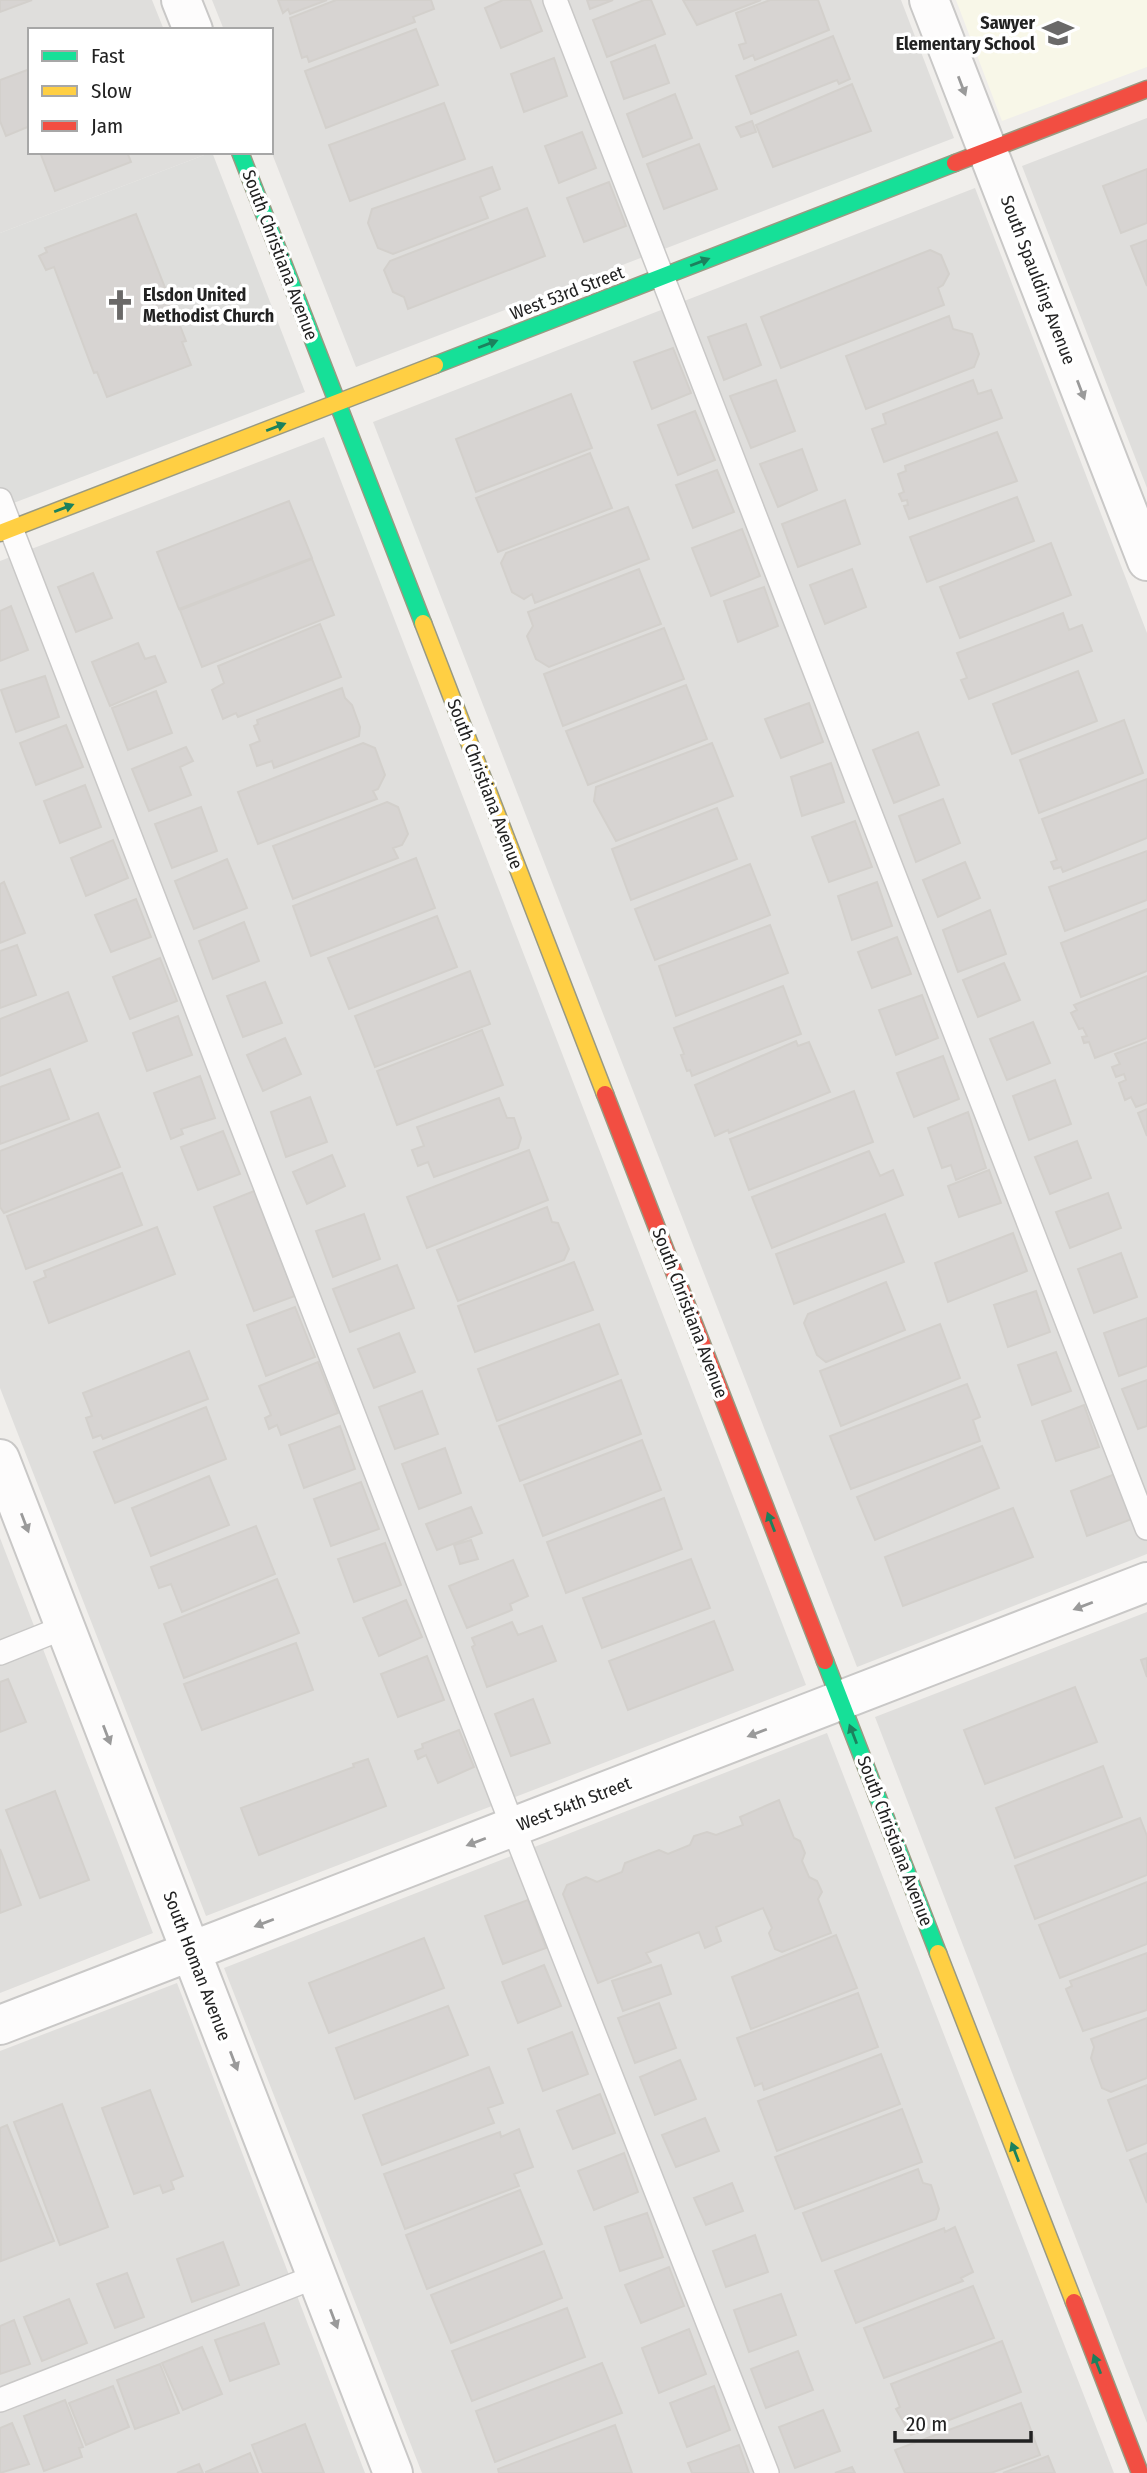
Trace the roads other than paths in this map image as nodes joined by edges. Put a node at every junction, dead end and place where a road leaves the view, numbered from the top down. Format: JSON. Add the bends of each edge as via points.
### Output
{"nodes":[{"id":1,"x":181,"y":0,"type":"edge"},
{"id":2,"x":555,"y":0,"type":"edge"},
{"id":3,"x":929,"y":0,"type":"edge"},
{"id":4,"x":192,"y":28,"type":"edge"},
{"id":5,"x":1147,"y":89,"type":"edge"},
{"id":6,"x":988,"y":150,"type":"junction"},
{"id":7,"x":241,"y":154,"type":"edge"},
{"id":8,"x":662,"y":277,"type":"junction"},
{"id":9,"x":338,"y":402,"type":"junction"},
{"id":10,"x":0,"y":500,"type":"edge"},
{"id":11,"x":6,"y":531,"type":"edge"},
{"id":12,"x":1147,"y":561,"type":"edge"},
{"id":13,"x":0,"y":1459,"type":"edge"},
{"id":14,"x":1147,"y":1528,"type":"edge"},
{"id":15,"x":1147,"y":1582,"type":"edge"},
{"id":16,"x":65,"y":1627,"type":"junction"},
{"id":17,"x":0,"y":1653,"type":"edge"},
{"id":18,"x":840,"y":1700,"type":"junction"},
{"id":19,"x":513,"y":1827,"type":"junction"},
{"id":20,"x":191,"y":1952,"type":"junction"},
{"id":21,"x":0,"y":2025,"type":"edge"},
{"id":22,"x":317,"y":2276,"type":"junction"},
{"id":23,"x":0,"y":2400,"type":"edge"},
{"id":24,"x":394,"y":2473,"type":"edge"},
{"id":25,"x":767,"y":2473,"type":"edge"},
{"id":26,"x":1140,"y":2473,"type":"edge"}],
"edges":[{"from":1,"to":4,"type":"street"},
{"from":2,"to":8,"type":"lane"},
{"from":3,"to":6,"type":"street","name":"South Spaulding Avenue","one_way":true},
{"from":5,"to":6,"type":"street","name":"West 53rd Street"},
{"from":8,"to":6,"type":"street","name":"West 53rd Street","one_way":true},
{"from":6,"to":12,"type":"street","name":"South Spaulding Avenue","one_way":true},
{"from":7,"to":9,"type":"street","name":"South Christiana Avenue"},
{"from":9,"to":8,"type":"street","name":"West 53rd Street","one_way":true},
{"from":8,"to":14,"type":"lane"},
{"from":11,"to":9,"type":"street","name":"West 53rd Street","one_way":true},
{"from":18,"to":9,"type":"street","name":"South Christiana Avenue","one_way":true},
{"from":10,"to":11,"type":"lane"},
{"from":11,"to":19,"type":"lane"},
{"from":13,"to":16,"type":"street","name":"South Homan Avenue","one_way":true},
{"from":15,"to":18,"type":"street","name":"West 54th Street","one_way":true},
{"from":16,"to":17,"type":"lane"},
{"from":16,"to":20,"type":"street","name":"South Homan Avenue","one_way":true},
{"from":18,"to":19,"type":"street","name":"West 54th Street","one_way":true},
{"from":26,"to":18,"type":"street","name":"South Christiana Avenue","one_way":true},
{"from":19,"to":20,"type":"street","name":"West 54th Street","one_way":true},
{"from":19,"to":25,"type":"lane"},
{"from":20,"to":21,"type":"street","name":"West 54th Street"},
{"from":20,"to":22,"type":"street","name":"South Homan Avenue","one_way":true},
{"from":22,"to":23,"type":"lane"},
{"from":22,"to":24,"type":"street","name":"South Homan Avenue","one_way":true}]}
